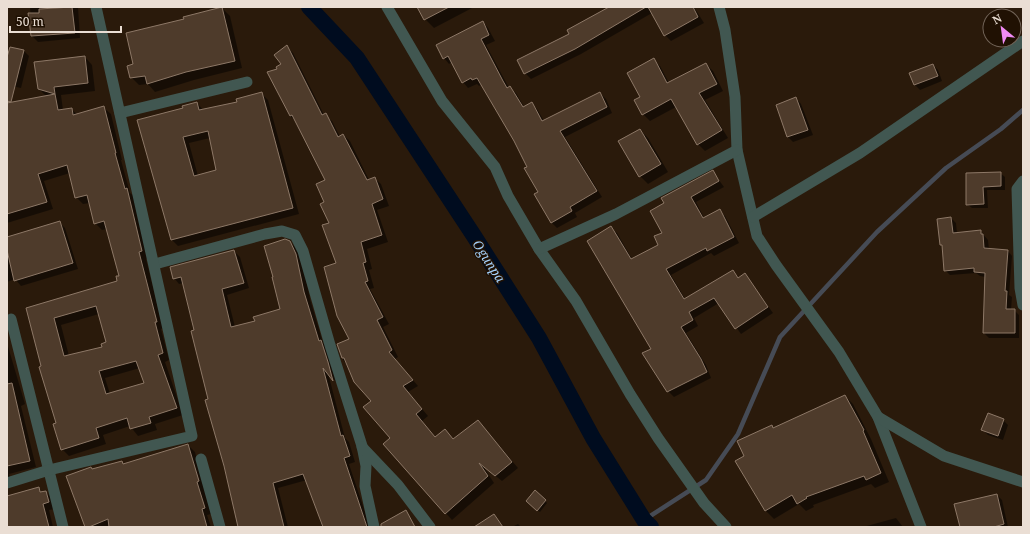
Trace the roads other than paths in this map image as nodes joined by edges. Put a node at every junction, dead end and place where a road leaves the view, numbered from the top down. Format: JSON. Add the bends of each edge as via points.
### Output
{"nodes":[{"id":1,"x":96,"y":7,"type":"edge"},
{"id":2,"x":386,"y":7,"type":"edge"},
{"id":3,"x":720,"y":7,"type":"edge"},
{"id":4,"x":1023,"y":41,"type":"edge"},
{"id":5,"x":247,"y":82,"type":"dead end"},
{"id":6,"x":120,"y":113,"type":"junction"},
{"id":7,"x":736,"y":150,"type":"junction"},
{"id":8,"x":1023,"y":181,"type":"edge"},
{"id":9,"x":753,"y":217,"type":"junction"},
{"id":10,"x":539,"y":249,"type":"junction"},
{"id":11,"x":155,"y":264,"type":"junction"},
{"id":12,"x":1023,"y":305,"type":"edge"},
{"id":13,"x":10,"y":319,"type":"dead end"},
{"id":14,"x":878,"y":417,"type":"junction"},
{"id":15,"x":362,"y":446,"type":"junction"},
{"id":16,"x":201,"y":459,"type":"dead end"},
{"id":17,"x":49,"y":470,"type":"junction"},
{"id":18,"x":1023,"y":482,"type":"edge"},
{"id":19,"x":7,"y":483,"type":"edge"},
{"id":20,"x":63,"y":527,"type":"edge"},
{"id":21,"x":220,"y":527,"type":"edge"},
{"id":22,"x":374,"y":527,"type":"edge"},
{"id":23,"x":430,"y":527,"type":"edge"},
{"id":24,"x":726,"y":527,"type":"edge"},
{"id":25,"x":921,"y":527,"type":"edge"}],
"edges":[{"from":1,"to":6,"type":"street"},
{"from":2,"to":10,"type":"street","via":[[442,102],[495,166],[508,196]]},
{"from":3,"to":7,"type":"street","via":[[735,97]]},
{"from":4,"to":9,"type":"street","via":[[860,153]]},
{"from":5,"to":6,"type":"street"},
{"from":6,"to":11,"type":"street"},
{"from":7,"to":9,"type":"street"},
{"from":7,"to":10,"type":"street","via":[[616,214]]},
{"from":8,"to":12,"type":"street","via":[[1017,190],[1020,288]]},
{"from":9,"to":14,"type":"street","via":[[757,236],[839,352]]},
{"from":10,"to":24,"type":"street","via":[[576,301],[658,438],[704,503]]},
{"from":11,"to":15,"type":"street","via":[[265,234],[282,231],[295,235],[303,251]]},
{"from":11,"to":17,"type":"street","via":[[192,436]]},
{"from":13,"to":17,"type":"street"},
{"from":14,"to":18,"type":"street","via":[[944,456]]},
{"from":14,"to":25,"type":"street"},
{"from":15,"to":22,"type":"street","via":[[366,466],[365,486]]},
{"from":15,"to":23,"type":"street","via":[[398,485]]},
{"from":16,"to":21,"type":"street"},
{"from":17,"to":19,"type":"street"},
{"from":17,"to":20,"type":"street"}]}
